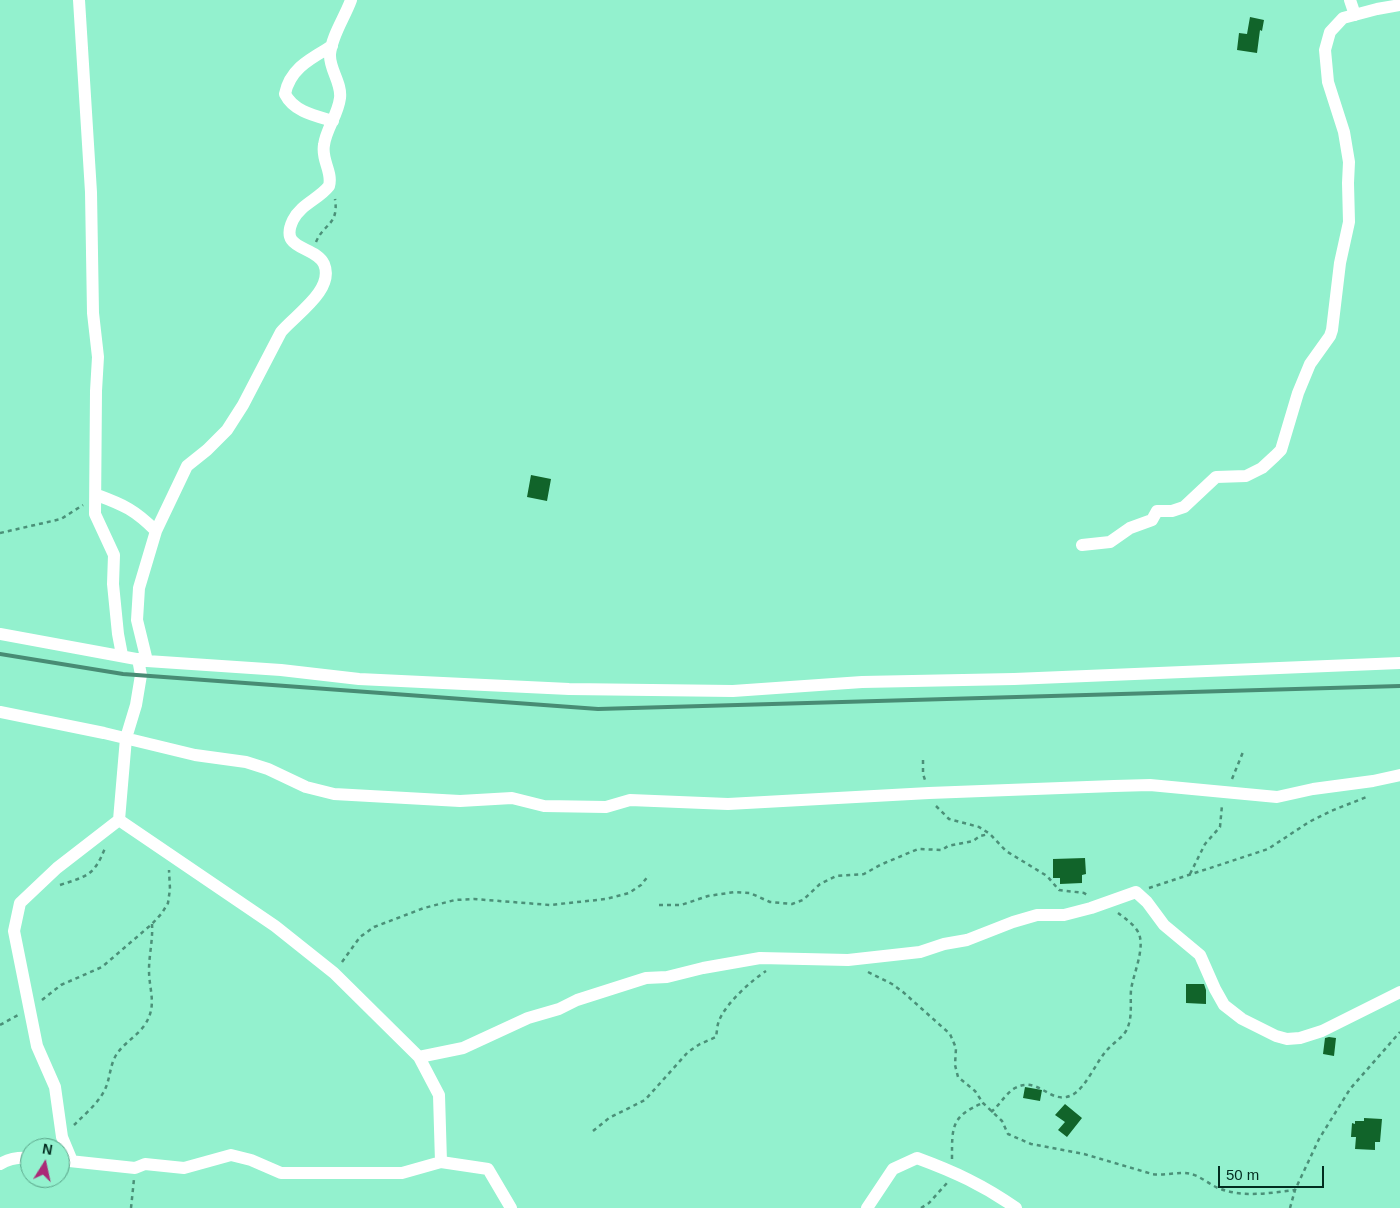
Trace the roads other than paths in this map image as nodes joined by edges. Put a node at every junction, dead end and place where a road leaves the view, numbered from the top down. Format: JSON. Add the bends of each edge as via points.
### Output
{"nodes":[{"id":1,"x":79,"y":0,"type":"edge"},
{"id":2,"x":351,"y":0,"type":"edge"},
{"id":3,"x":1350,"y":0,"type":"edge"},
{"id":4,"x":1400,"y":4,"type":"edge"},
{"id":5,"x":1355,"y":15,"type":"junction"},
{"id":6,"x":332,"y":46,"type":"junction"},
{"id":7,"x":333,"y":121,"type":"junction"},
{"id":8,"x":97,"y":495,"type":"junction"},
{"id":9,"x":156,"y":531,"type":"junction"},
{"id":10,"x":1082,"y":545,"type":"dead end"},
{"id":11,"x":0,"y":634,"type":"edge"},
{"id":12,"x":122,"y":656,"type":"junction"},
{"id":13,"x":142,"y":660,"type":"junction"},
{"id":14,"x":1400,"y":662,"type":"edge"},
{"id":15,"x":0,"y":712,"type":"edge"},
{"id":16,"x":126,"y":738,"type":"junction"},
{"id":17,"x":1400,"y":775,"type":"edge"},
{"id":18,"x":119,"y":820,"type":"junction"},
{"id":19,"x":1400,"y":992,"type":"edge"},
{"id":20,"x":419,"y":1057,"type":"junction"},
{"id":21,"x":62,"y":1138,"type":"edge"},
{"id":22,"x":20,"y":1157,"type":"edge"},
{"id":23,"x":70,"y":1160,"type":"edge"},
{"id":24,"x":441,"y":1162,"type":"junction"},
{"id":25,"x":0,"y":1164,"type":"edge"},
{"id":26,"x":511,"y":1208,"type":"edge"},
{"id":27,"x":867,"y":1208,"type":"edge"},
{"id":28,"x":1016,"y":1208,"type":"edge"}],
"edges":[{"from":1,"to":8,"type":"street","via":[[92,192],[93,313],[98,357]]},
{"from":2,"to":6,"type":"street"},
{"from":3,"to":5,"type":"street"},
{"from":4,"to":5,"type":"street"},
{"from":5,"to":10,"type":"street","via":[[1343,18],[1330,32],[1325,50],[1328,82],[1344,132],[1349,162],[1349,222],[1340,263],[1332,330],[1310,364],[1281,450],[1262,468],[1246,476],[1216,477],[1184,506],[1172,511],[1157,511],[1152,520],[1130,528],[1110,542]]},
{"from":6,"to":7,"type":"street","via":[[331,61],[341,94]]},
{"from":6,"to":7,"type":"street","via":[[297,69],[285,94],[296,107]]},
{"from":7,"to":9,"type":"street","via":[[323,147],[330,174],[329,186],[298,212],[290,228],[293,242],[316,255],[324,264],[323,287],[281,332],[227,430],[187,466]]},
{"from":8,"to":9,"type":"street","via":[[126,506]]},
{"from":8,"to":12,"type":"street","via":[[97,519],[115,560],[114,591]]},
{"from":9,"to":13,"type":"street","via":[[139,588],[137,620]]},
{"from":11,"to":12,"type":"street"},
{"from":12,"to":13,"type":"street"},
{"from":13,"to":14,"type":"street","via":[[359,679],[570,689],[733,691],[862,682],[1014,679]]},
{"from":13,"to":16,"type":"street","via":[[136,705]]},
{"from":15,"to":16,"type":"street"},
{"from":16,"to":17,"type":"street","via":[[195,755],[246,762],[306,787],[334,794],[460,801],[512,798],[544,806],[606,807],[630,800],[728,804],[1141,785],[1277,797]]},
{"from":16,"to":18,"type":"street"},
{"from":18,"to":20,"type":"street","via":[[275,926],[334,973]]},
{"from":18,"to":21,"type":"street","via":[[57,868],[20,903],[14,931],[37,1046],[55,1087]]},
{"from":19,"to":20,"type":"street","via":[[1322,1031],[1300,1038],[1276,1036],[1242,1019],[1224,1005],[1200,955],[1164,925],[1136,892],[1064,915],[1037,915],[967,940],[920,952],[848,960],[760,958],[667,977],[646,978],[528,1018],[463,1048]]},
{"from":20,"to":24,"type":"street","via":[[438,1095]]},
{"from":22,"to":25,"type":"street"},
{"from":23,"to":24,"type":"street","via":[[135,1168],[145,1164],[184,1168],[231,1155],[282,1173],[402,1173]]},
{"from":24,"to":26,"type":"street","via":[[488,1169]]},
{"from":27,"to":28,"type":"street","via":[[893,1169],[917,1158],[988,1189]]}]}
